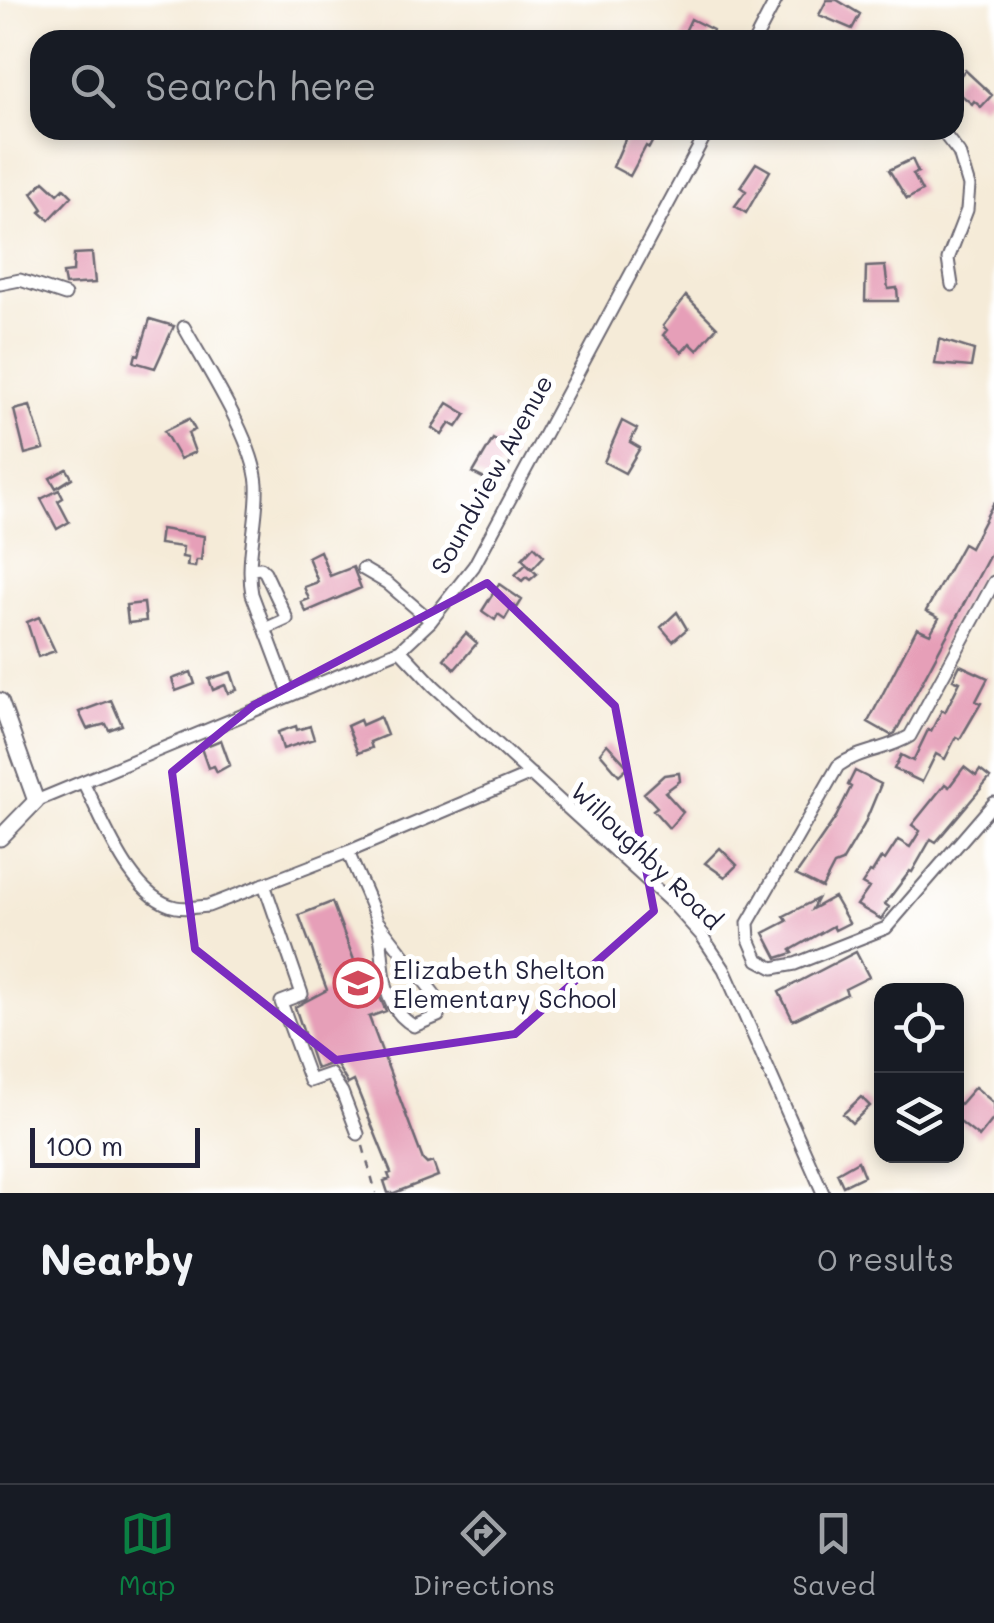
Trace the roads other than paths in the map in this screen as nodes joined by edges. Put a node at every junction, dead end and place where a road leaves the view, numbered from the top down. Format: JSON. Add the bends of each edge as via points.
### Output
{"nodes":[{"id":1,"x":776,"y":0,"type":"edge"},
{"id":2,"x":761,"y":30,"type":"edge"},
{"id":3,"x":703,"y":140,"type":"edge"},
{"id":4,"x":949,"y":140,"type":"edge"},
{"id":5,"x":0,"y":284,"type":"edge"},
{"id":6,"x":952,"y":286,"type":"dead end"},
{"id":7,"x":64,"y":295,"type":"dead end"},
{"id":8,"x":184,"y":327,"type":"dead end"},
{"id":9,"x":250,"y":569,"type":"junction"},
{"id":10,"x":363,"y":569,"type":"dead end"},
{"id":11,"x":994,"y":582,"type":"edge"},
{"id":12,"x":431,"y":621,"type":"junction"},
{"id":13,"x":265,"y":628,"type":"junction"},
{"id":14,"x":400,"y":650,"type":"junction"},
{"id":15,"x":290,"y":694,"type":"junction"},
{"id":16,"x":0,"y":701,"type":"edge"},
{"id":17,"x":531,"y":774,"type":"junction"},
{"id":18,"x":83,"y":782,"type":"junction"},
{"id":19,"x":36,"y":801,"type":"junction"},
{"id":20,"x":994,"y":802,"type":"edge"},
{"id":21,"x":0,"y":838,"type":"edge"},
{"id":22,"x":348,"y":852,"type":"junction"},
{"id":23,"x":264,"y":884,"type":"junction"},
{"id":24,"x":378,"y":922,"type":"junction"},
{"id":25,"x":358,"y":1134,"type":"road end"},
{"id":26,"x":823,"y":1193,"type":"edge"}],
"edges":[{"from":1,"to":2,"type":"street"},
{"from":3,"to":12,"type":"street","name":"Soundview Avenue","via":[[474,566]]},
{"from":4,"to":6,"type":"street","via":[[969,186],[948,259]]},
{"from":5,"to":7,"type":"street","via":[[20,280]]},
{"from":8,"to":9,"type":"street","via":[[254,466]]},
{"from":9,"to":13,"type":"street"},
{"from":9,"to":13,"type":"street","via":[[265,572],[287,619]]},
{"from":10,"to":12,"type":"street"},
{"from":11,"to":20,"type":"street","via":[[910,736],[838,766],[748,923],[758,960],[773,968],[795,964],[886,928]]},
{"from":12,"to":14,"type":"street","name":"Soundview Avenue"},
{"from":13,"to":15,"type":"street"},
{"from":14,"to":15,"type":"street","name":"Soundview Avenue"},
{"from":14,"to":17,"type":"street","name":"Willoughby Road"},
{"from":15,"to":18,"type":"street","name":"Soundview Avenue"},
{"from":16,"to":19,"type":"main road"},
{"from":17,"to":22,"type":"street"},
{"from":17,"to":26,"type":"street","name":"Willoughby Road","via":[[674,905],[714,952]]},
{"from":18,"to":19,"type":"street","name":"Soundview Avenue"},
{"from":18,"to":23,"type":"street","via":[[129,870],[158,900],[208,906]]},
{"from":19,"to":21,"type":"main road","name":"Soundview Avenue"},
{"from":22,"to":23,"type":"street"},
{"from":22,"to":24,"type":"street"},
{"from":23,"to":25,"type":"street","via":[[302,994],[281,1002],[310,1082],[330,1074]]},
{"from":24,"to":24,"type":"street","via":[[391,1006],[414,1026],[430,1022],[438,1016],[435,996]]}]}
